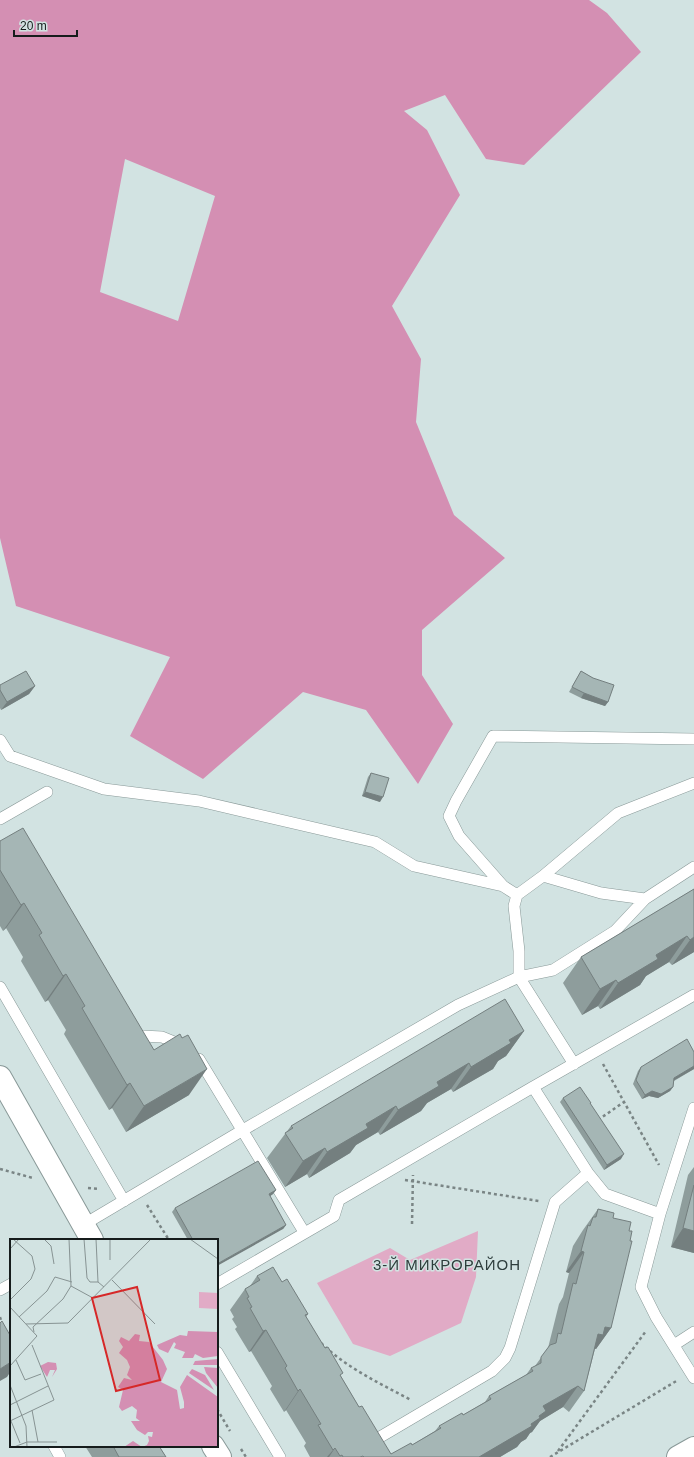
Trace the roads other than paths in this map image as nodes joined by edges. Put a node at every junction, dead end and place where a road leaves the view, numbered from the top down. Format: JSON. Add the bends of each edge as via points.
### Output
{"nodes":[{"id":1,"x":694,"y":739,"type":"edge"},
{"id":2,"x":0,"y":740,"type":"edge"},
{"id":3,"x":694,"y":783,"type":"edge"},
{"id":4,"x":47,"y":792,"type":"dead end"},
{"id":5,"x":0,"y":819,"type":"edge"},
{"id":6,"x":694,"y":867,"type":"edge"},
{"id":7,"x":543,"y":876,"type":"junction"},
{"id":8,"x":503,"y":886,"type":"junction"},
{"id":9,"x":517,"y":895,"type":"junction"},
{"id":10,"x":645,"y":899,"type":"junction"},
{"id":11,"x":519,"y":977,"type":"junction"},
{"id":12,"x":0,"y":987,"type":"edge"},
{"id":13,"x":694,"y":995,"type":"edge"},
{"id":14,"x":142,"y":1036,"type":"edge"},
{"id":15,"x":574,"y":1064,"type":"junction"},
{"id":16,"x":0,"y":1078,"type":"edge"},
{"id":17,"x":533,"y":1088,"type":"junction"},
{"id":18,"x":694,"y":1108,"type":"edge"},
{"id":19,"x":243,"y":1130,"type":"junction"},
{"id":20,"x":588,"y":1173,"type":"junction"},
{"id":21,"x":124,"y":1201,"type":"junction"},
{"id":22,"x":660,"y":1214,"type":"junction"},
{"id":23,"x":304,"y":1232,"type":"junction"},
{"id":24,"x":88,"y":1236,"type":"edge"},
{"id":25,"x":218,"y":1283,"type":"edge"},
{"id":26,"x":10,"y":1285,"type":"edge"},
{"id":27,"x":0,"y":1290,"type":"edge"},
{"id":28,"x":694,"y":1332,"type":"edge"},
{"id":29,"x":674,"y":1346,"type":"junction"},
{"id":30,"x":218,"y":1354,"type":"edge"},
{"id":31,"x":692,"y":1375,"type":"edge"},
{"id":32,"x":375,"y":1440,"type":"edge"},
{"id":33,"x":55,"y":1447,"type":"edge"},
{"id":34,"x":214,"y":1447,"type":"edge"},
{"id":35,"x":60,"y":1457,"type":"edge"},
{"id":36,"x":220,"y":1457,"type":"edge"},
{"id":37,"x":280,"y":1457,"type":"edge"}],
"edges":[{"from":1,"to":8,"type":"lane","via":[[493,736],[449,816],[459,836]]},
{"from":2,"to":8,"type":"lane","via":[[10,756],[104,788],[199,801],[375,842],[414,866]]},
{"from":3,"to":7,"type":"lane","via":[[618,813]]},
{"from":4,"to":5,"type":"lane"},
{"from":6,"to":10,"type":"lane"},
{"from":7,"to":9,"type":"lane"},
{"from":7,"to":10,"type":"lane","via":[[601,893]]},
{"from":8,"to":9,"type":"lane"},
{"from":9,"to":11,"type":"lane","via":[[514,906]]},
{"from":10,"to":11,"type":"lane","via":[[615,931],[552,970]]},
{"from":11,"to":15,"type":"lane"},
{"from":11,"to":19,"type":"lane","via":[[458,1005]]},
{"from":12,"to":21,"type":"lane"},
{"from":13,"to":15,"type":"lane"},
{"from":14,"to":19,"type":"lane","via":[[162,1037],[193,1050]]},
{"from":15,"to":17,"type":"lane"},
{"from":16,"to":24,"type":"street"},
{"from":17,"to":20,"type":"lane"},
{"from":17,"to":23,"type":"lane","via":[[339,1200],[334,1216]]},
{"from":18,"to":22,"type":"lane"},
{"from":19,"to":21,"type":"lane"},
{"from":19,"to":23,"type":"lane"},
{"from":20,"to":22,"type":"lane","via":[[606,1194]]},
{"from":20,"to":32,"type":"lane","via":[[555,1202],[510,1348],[504,1358],[492,1371]]},
{"from":21,"to":24,"type":"lane"},
{"from":22,"to":29,"type":"lane","via":[[641,1287],[656,1318]]},
{"from":23,"to":25,"type":"lane"},
{"from":26,"to":27,"type":"lane"},
{"from":28,"to":29,"type":"lane"},
{"from":29,"to":31,"type":"lane"},
{"from":30,"to":37,"type":"lane"},
{"from":33,"to":35,"type":"lane"},
{"from":34,"to":36,"type":"street"}]}
